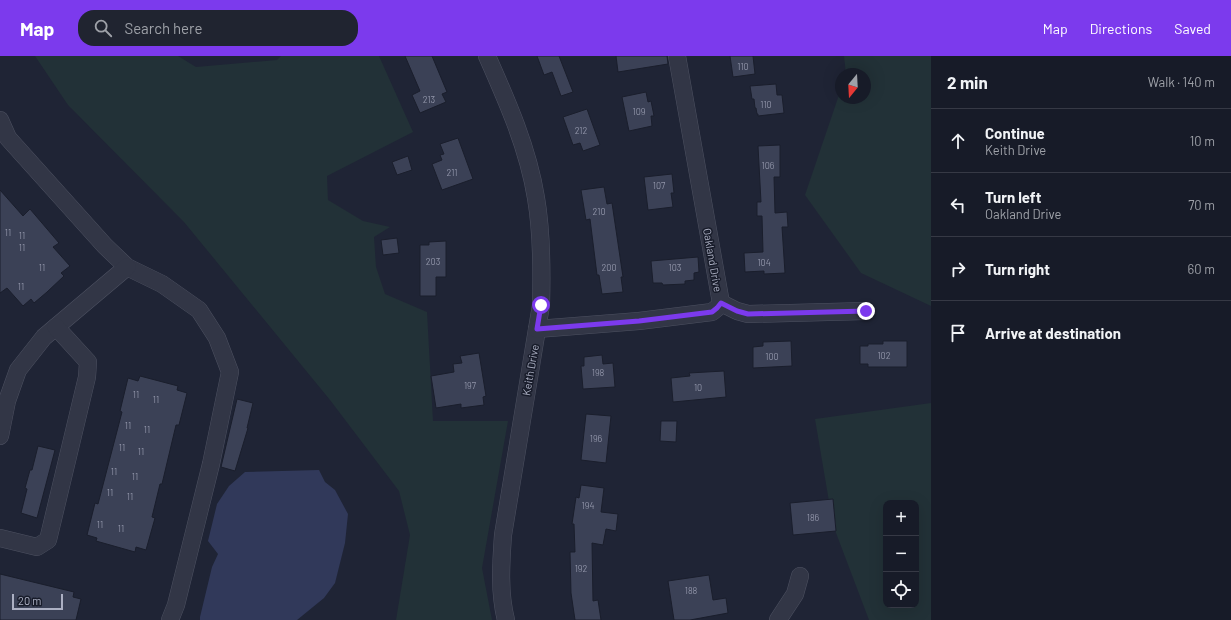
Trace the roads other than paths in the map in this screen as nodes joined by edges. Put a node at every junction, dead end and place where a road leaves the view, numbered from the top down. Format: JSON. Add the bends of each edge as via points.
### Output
{"nodes":[{"id":1,"x":487,"y":56,"type":"edge"},
{"id":2,"x":676,"y":56,"type":"edge"},
{"id":3,"x":0,"y":120,"type":"edge"},
{"id":4,"x":127,"y":267,"type":"junction"},
{"id":5,"x":721,"y":303,"type":"junction"},
{"id":6,"x":866,"y":311,"type":"dead end"},
{"id":7,"x":56,"y":327,"type":"junction"},
{"id":8,"x":537,"y":329,"type":"junction"},
{"id":9,"x":0,"y":436,"type":"edge"},
{"id":10,"x":0,"y":538,"type":"edge"},
{"id":11,"x":800,"y":576,"type":"dead end"},
{"id":12,"x":170,"y":620,"type":"edge"},
{"id":13,"x":506,"y":620,"type":"edge"},
{"id":14,"x":778,"y":620,"type":"edge"}],
"edges":[{"from":1,"to":8,"type":"street","name":"Keith Drive","via":[[509,106],[528,162],[536,197],[542,268],[541,305]]},
{"from":2,"to":5,"type":"street","name":"Oakland Drive"},
{"from":3,"to":4,"type":"street","via":[[8,138]]},
{"from":4,"to":7,"type":"street"},
{"from":4,"to":12,"type":"street","via":[[162,284],[199,310],[217,338],[230,372],[211,464]]},
{"from":5,"to":6,"type":"street","via":[[748,314]]},
{"from":5,"to":8,"type":"street","name":"Oakland Drive","via":[[712,312]]},
{"from":7,"to":9,"type":"street","via":[[44,337],[18,370]]},
{"from":7,"to":10,"type":"street","via":[[88,362],[87,377],[48,540],[37,547]]},
{"from":8,"to":13,"type":"street","name":"Keith Drive","via":[[503,535],[501,564]]},
{"from":11,"to":14,"type":"street","via":[[795,594]]}]}
